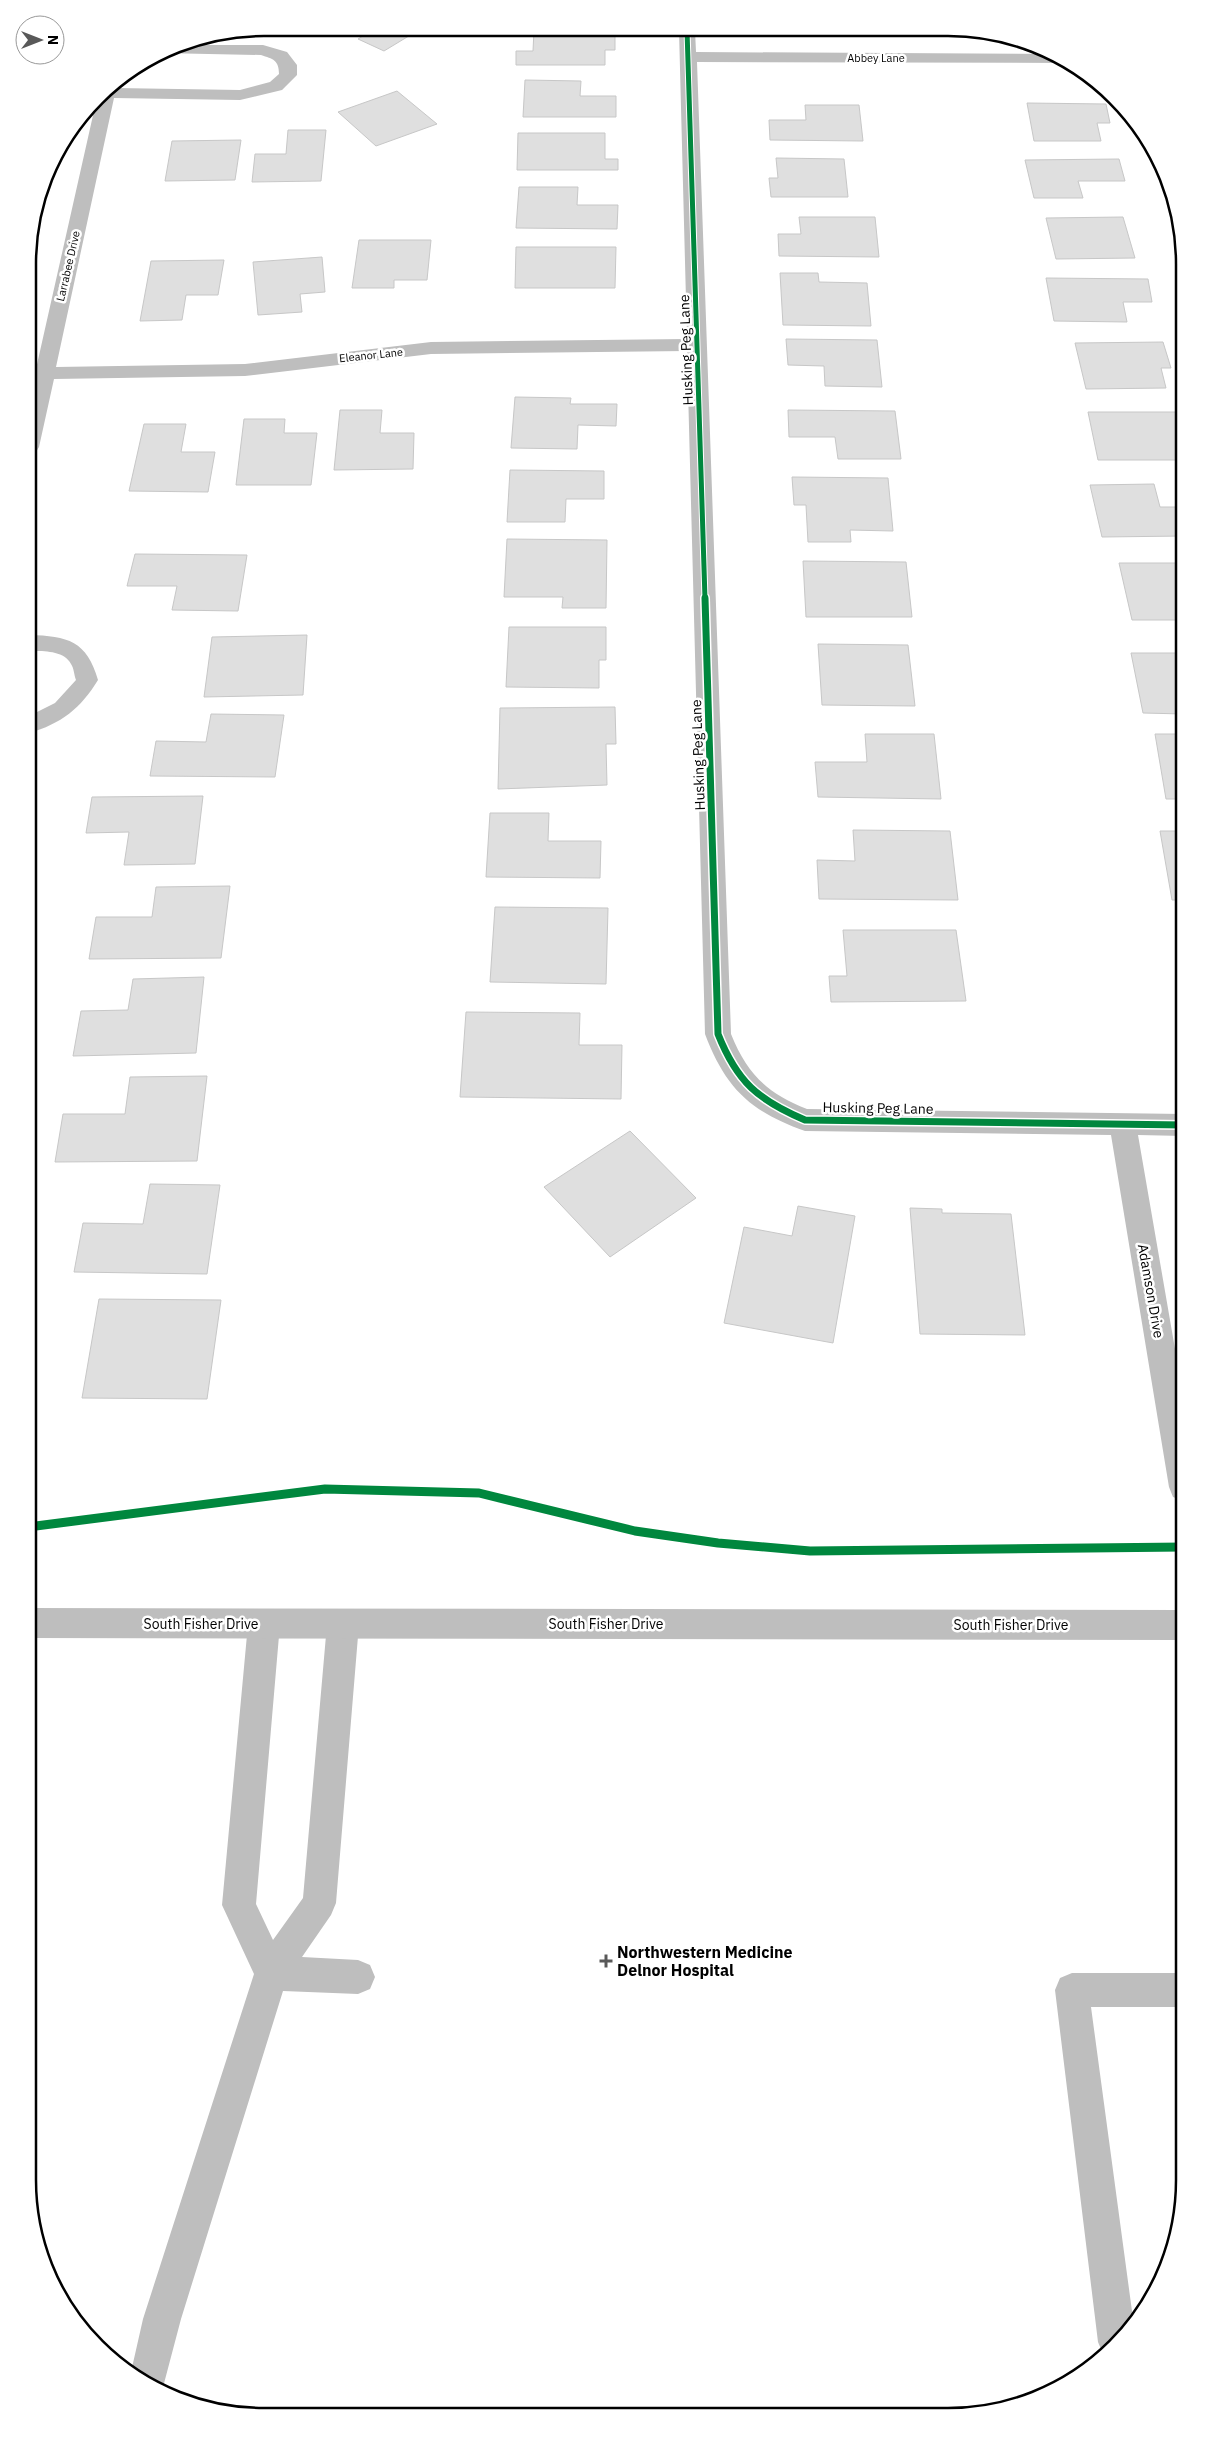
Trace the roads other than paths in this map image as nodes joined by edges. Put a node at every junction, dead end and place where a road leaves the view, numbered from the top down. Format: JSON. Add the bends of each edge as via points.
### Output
{"nodes":[{"id":1,"x":687,"y":36,"type":"edge"},
{"id":2,"x":186,"y":50,"type":"edge"},
{"id":3,"x":689,"y":58,"type":"junction"},
{"id":4,"x":1047,"y":59,"type":"edge"},
{"id":5,"x":117,"y":90,"type":"edge"},
{"id":6,"x":104,"y":102,"type":"edge"},
{"id":7,"x":698,"y":344,"type":"junction"},
{"id":8,"x":45,"y":373,"type":"junction"},
{"id":9,"x":36,"y":415,"type":"edge"},
{"id":10,"x":36,"y":643,"type":"edge"},
{"id":11,"x":36,"y":722,"type":"edge"},
{"id":12,"x":1123,"y":1124,"type":"junction"},
{"id":13,"x":1176,"y":1124,"type":"edge"},
{"id":14,"x":1176,"y":1439,"type":"edge"},
{"id":15,"x":36,"y":1623,"type":"edge"},
{"id":16,"x":264,"y":1624,"type":"junction"},
{"id":17,"x":343,"y":1624,"type":"junction"},
{"id":18,"x":1176,"y":1625,"type":"edge"},
{"id":19,"x":270,"y":1973,"type":"junction"},
{"id":20,"x":358,"y":1977,"type":"dead end"},
{"id":21,"x":1176,"y":1990,"type":"edge"},
{"id":22,"x":1115,"y":2334,"type":"edge"},
{"id":23,"x":148,"y":2376,"type":"edge"}],
"edges":[{"from":1,"to":3,"type":"street","name":"Husking Peg Lane"},
{"from":2,"to":5,"type":"street","via":[[263,50],[281,56],[288,65],[288,75],[276,86],[240,95]]},
{"from":3,"to":4,"type":"street","name":"Abbey Lane"},
{"from":3,"to":7,"type":"street","name":"Husking Peg Lane"},
{"from":6,"to":8,"type":"street","name":"Larrabee Drive"},
{"from":7,"to":8,"type":"street","name":"Eleanor Lane","via":[[431,348],[245,370]]},
{"from":7,"to":12,"type":"street","name":"Husking Peg Lane","via":[[718,1034],[727,1060],[739,1078],[760,1098],[805,1120]]},
{"from":8,"to":9,"type":"street","name":"Larrabee Drive"},
{"from":10,"to":11,"type":"street","via":[[67,649],[82,661],[87,680],[79,696],[54,715]]},
{"from":12,"to":13,"type":"street","name":"Husking Peg Lane"},
{"from":12,"to":14,"type":"street","name":"Adamson Drive"},
{"from":15,"to":16,"type":"street","name":"South Fisher Drive"},
{"from":16,"to":17,"type":"street","name":"South Fisher Drive"},
{"from":16,"to":19,"type":"street","via":[[239,1905]]},
{"from":17,"to":18,"type":"street","name":"South Fisher Drive"},
{"from":17,"to":19,"type":"street","via":[[319,1903]]},
{"from":19,"to":20,"type":"street"},
{"from":19,"to":23,"type":"street","via":[[162,2319]]},
{"from":21,"to":22,"type":"street","via":[[1072,1990]]}]}
